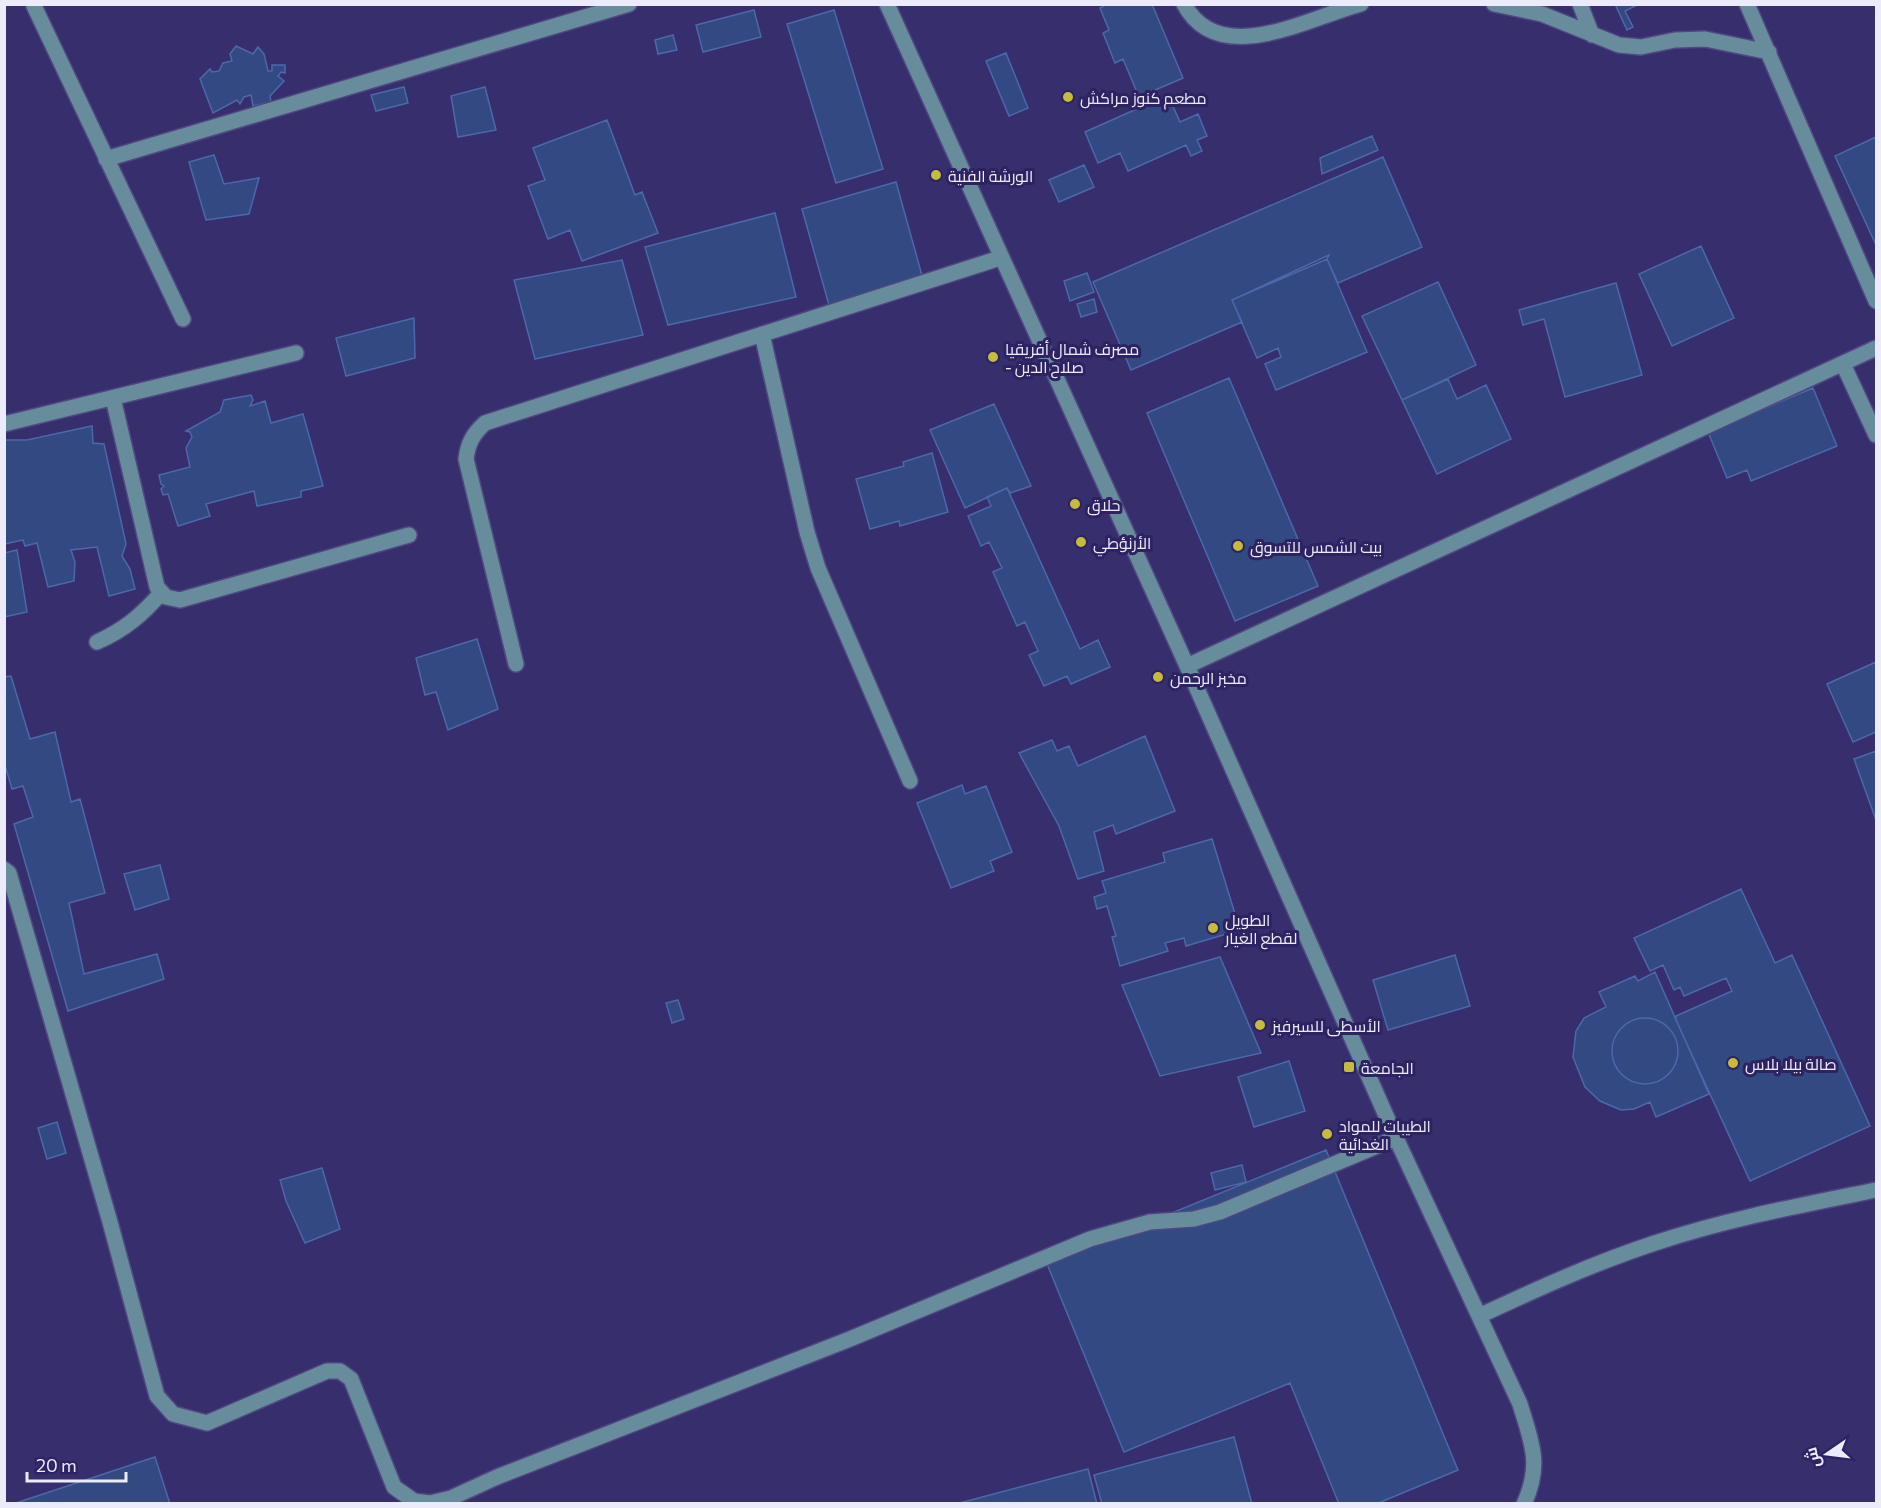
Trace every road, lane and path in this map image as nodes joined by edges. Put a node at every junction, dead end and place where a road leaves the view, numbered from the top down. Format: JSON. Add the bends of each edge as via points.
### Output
{"nodes":[{"id":1,"x":629,"y":4,"type":"edge"},
{"id":2,"x":887,"y":4,"type":"edge"},
{"id":3,"x":1184,"y":4,"type":"edge"},
{"id":4,"x":1361,"y":4,"type":"edge"},
{"id":5,"x":1494,"y":4,"type":"edge"},
{"id":6,"x":1580,"y":4,"type":"edge"},
{"id":7,"x":1746,"y":4,"type":"edge"},
{"id":8,"x":34,"y":6,"type":"dead end"},
{"id":9,"x":1592,"y":35,"type":"junction"},
{"id":10,"x":1769,"y":52,"type":"junction"},
{"id":11,"x":106,"y":159,"type":"junction"},
{"id":12,"x":1000,"y":258,"type":"junction"},
{"id":13,"x":1876,"y":301,"type":"edge"},
{"id":14,"x":183,"y":319,"type":"dead end"},
{"id":15,"x":762,"y":334,"type":"junction"},
{"id":16,"x":1876,"y":348,"type":"edge"},
{"id":17,"x":296,"y":353,"type":"dead end"},
{"id":18,"x":1843,"y":364,"type":"junction"},
{"id":19,"x":113,"y":398,"type":"junction"},
{"id":20,"x":4,"y":424,"type":"edge"},
{"id":21,"x":1876,"y":435,"type":"edge"},
{"id":22,"x":409,"y":535,"type":"dead end"},
{"id":23,"x":161,"y":593,"type":"junction"},
{"id":24,"x":97,"y":642,"type":"dead end"},
{"id":25,"x":516,"y":664,"type":"dead end"},
{"id":26,"x":1187,"y":666,"type":"junction"},
{"id":27,"x":910,"y":781,"type":"dead end"},
{"id":28,"x":4,"y":869,"type":"edge"},
{"id":29,"x":1396,"y":1138,"type":"junction"},
{"id":30,"x":1876,"y":1190,"type":"edge"},
{"id":31,"x":1479,"y":1316,"type":"junction"},
{"id":32,"x":1524,"y":1503,"type":"edge"}],
"edges":[{"from":1,"to":11,"type":"street"},
{"from":2,"to":12,"type":"street"},
{"from":3,"to":4,"type":"street","via":[[1189,14],[1209,31],[1236,37],[1263,36]]},
{"from":5,"to":9,"type":"street","via":[[1542,14]]},
{"from":6,"to":9,"type":"street"},
{"from":7,"to":10,"type":"street"},
{"from":8,"to":11,"type":"street"},
{"from":9,"to":10,"type":"street","via":[[1619,45],[1641,47],[1705,39]]},
{"from":10,"to":13,"type":"street"},
{"from":11,"to":14,"type":"street"},
{"from":12,"to":15,"type":"street"},
{"from":12,"to":26,"type":"street"},
{"from":15,"to":25,"type":"street","via":[[498,417],[475,432],[468,445],[468,474]]},
{"from":15,"to":27,"type":"street","via":[[818,568]]},
{"from":16,"to":18,"type":"street"},
{"from":17,"to":19,"type":"street"},
{"from":18,"to":21,"type":"street"},
{"from":18,"to":26,"type":"street"},
{"from":19,"to":20,"type":"street"},
{"from":19,"to":23,"type":"street"},
{"from":22,"to":23,"type":"street","via":[[180,600]]},
{"from":23,"to":24,"type":"street","via":[[122,631]]},
{"from":26,"to":29,"type":"street"},
{"from":28,"to":29,"type":"street","via":[[12,884],[110,1222],[156,1396],[173,1414],[207,1423],[327,1371],[340,1371],[351,1379],[394,1486],[414,1501],[430,1503],[451,1498],[1090,1239],[1141,1224],[1194,1219],[1220,1212]]},
{"from":29,"to":31,"type":"street"},
{"from":30,"to":31,"type":"street","via":[[1748,1216],[1655,1242]]},
{"from":31,"to":32,"type":"street","via":[[1520,1404],[1534,1448],[1534,1482]]}]}
